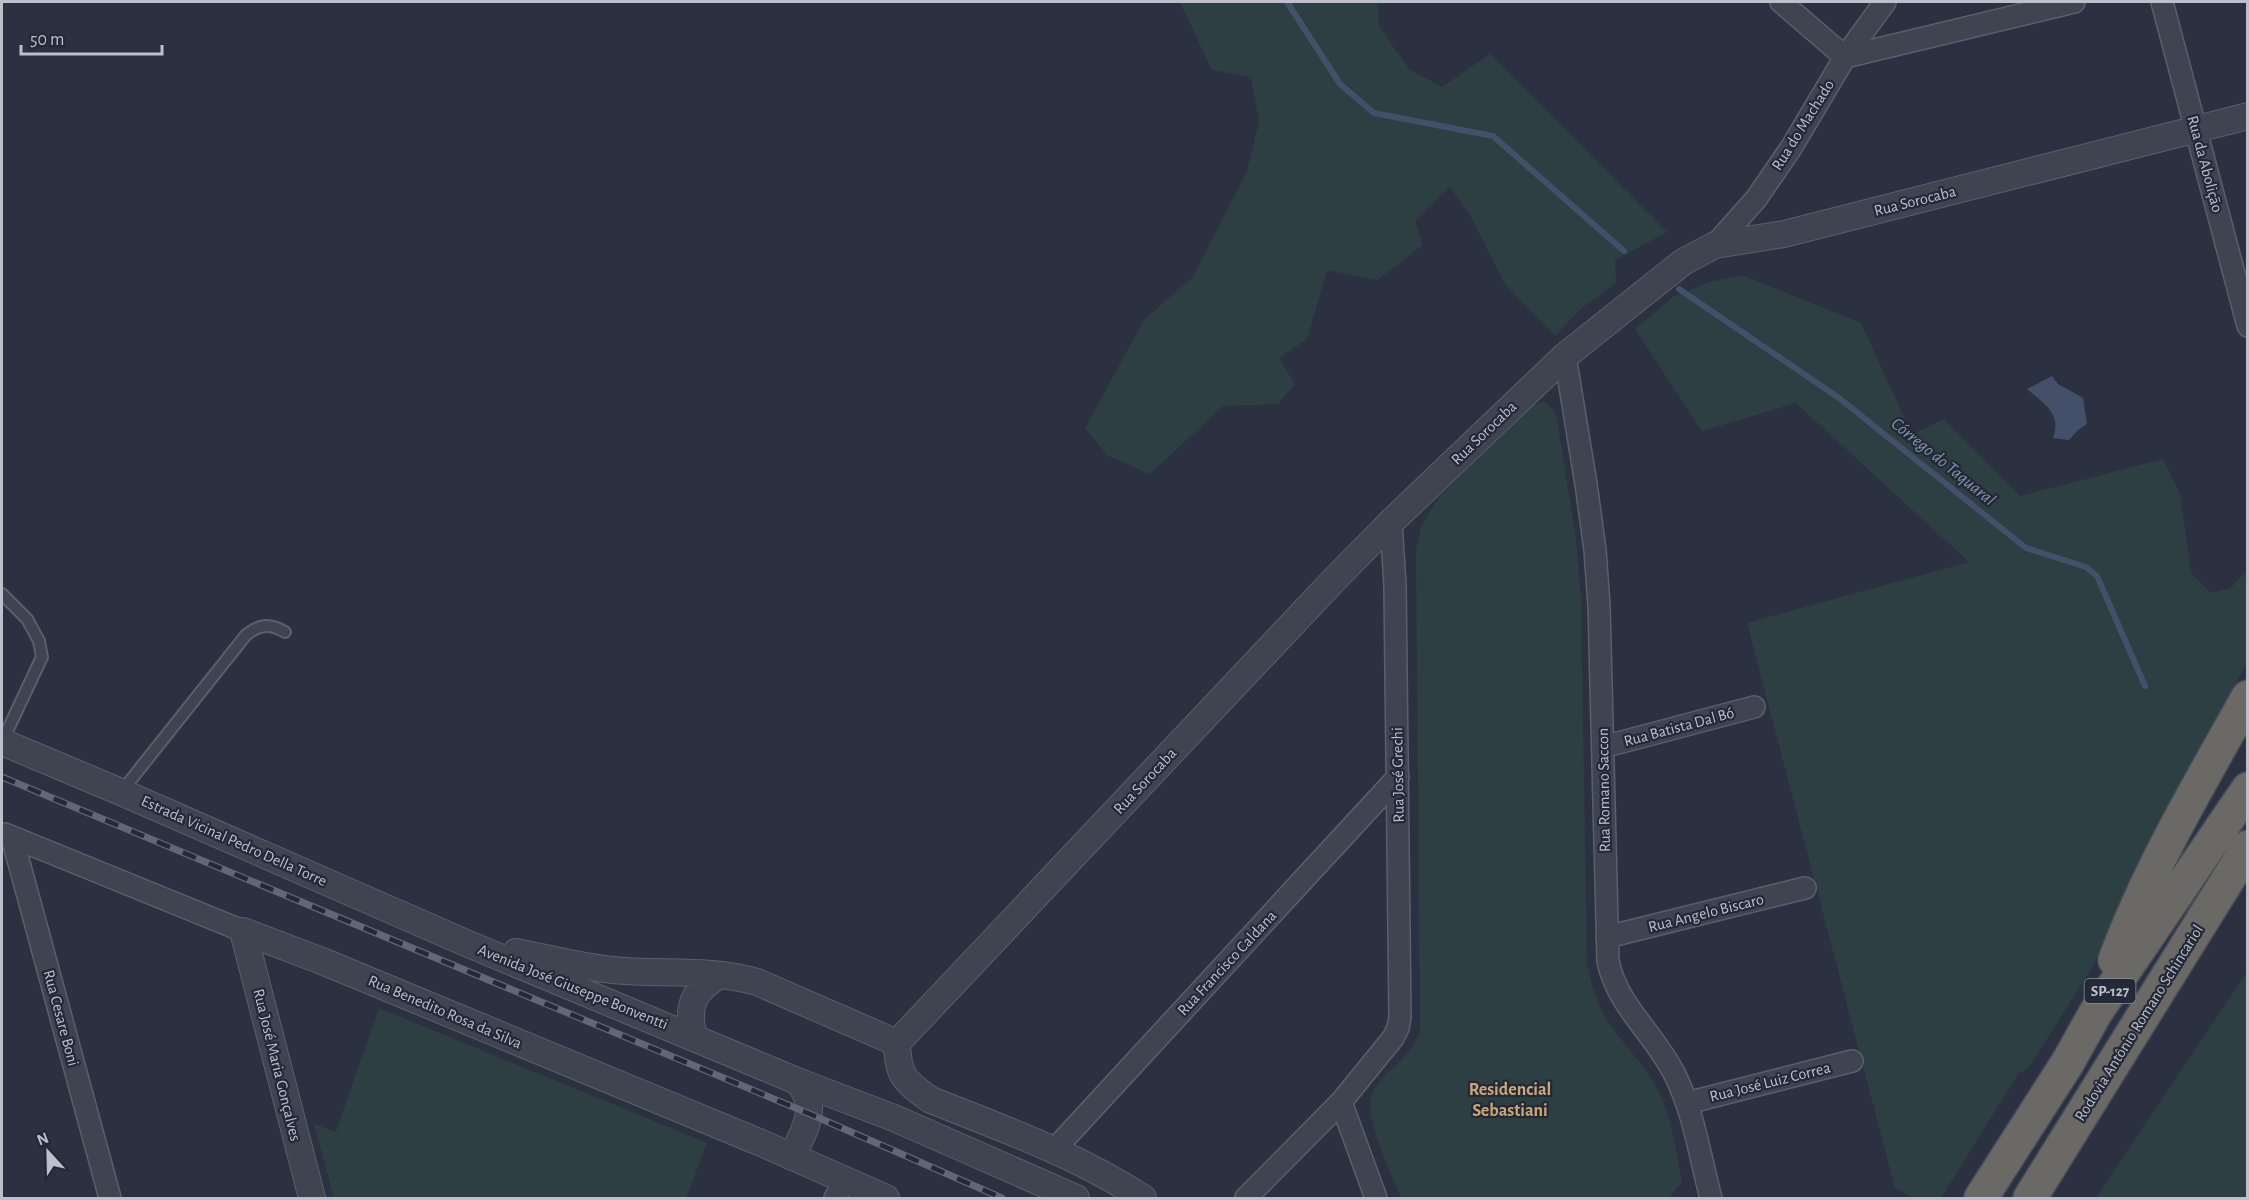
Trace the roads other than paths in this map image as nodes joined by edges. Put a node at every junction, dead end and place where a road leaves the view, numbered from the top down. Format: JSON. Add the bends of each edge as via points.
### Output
{"nodes":[{"id":1,"x":1781,"y":2,"type":"edge"},
{"id":2,"x":1885,"y":2,"type":"edge"},
{"id":3,"x":2074,"y":2,"type":"edge"},
{"id":4,"x":2162,"y":2,"type":"edge"},
{"id":5,"x":1845,"y":57,"type":"junction"},
{"id":6,"x":2247,"y":116,"type":"edge"},
{"id":7,"x":2196,"y":129,"type":"junction"},
{"id":8,"x":1715,"y":245,"type":"junction"},
{"id":9,"x":2247,"y":326,"type":"edge"},
{"id":10,"x":1565,"y":356,"type":"junction"},
{"id":11,"x":1391,"y":522,"type":"junction"},
{"id":12,"x":2,"y":594,"type":"edge"},
{"id":13,"x":285,"y":632,"type":"dead end"},
{"id":14,"x":2247,"y":697,"type":"edge"},
{"id":15,"x":1754,"y":707,"type":"dead end"},
{"id":16,"x":2,"y":742,"type":"edge"},
{"id":17,"x":1603,"y":747,"type":"junction"},
{"id":18,"x":1398,"y":777,"type":"junction"},
{"id":19,"x":2247,"y":789,"type":"edge"},
{"id":20,"x":121,"y":792,"type":"junction"},
{"id":21,"x":7,"y":835,"type":"edge"},
{"id":22,"x":2247,"y":847,"type":"edge"},
{"id":23,"x":2247,"y":880,"type":"edge"},
{"id":24,"x":1805,"y":888,"type":"dead end"},
{"id":25,"x":243,"y":931,"type":"junction"},
{"id":26,"x":1607,"y":937,"type":"junction"},
{"id":27,"x":466,"y":943,"type":"junction"},
{"id":28,"x":720,"y":975,"type":"junction"},
{"id":29,"x":2158,"y":992,"type":"junction"},
{"id":30,"x":2096,"y":1012,"type":"junction"},
{"id":31,"x":694,"y":1037,"type":"junction"},
{"id":32,"x":897,"y":1043,"type":"junction"},
{"id":33,"x":1852,"y":1061,"type":"dead end"},
{"id":34,"x":899,"y":1070,"type":"junction"},
{"id":35,"x":797,"y":1081,"type":"junction"},
{"id":36,"x":1341,"y":1102,"type":"junction"},
{"id":37,"x":855,"y":1103,"type":"junction"},
{"id":38,"x":1688,"y":1104,"type":"junction"},
{"id":39,"x":810,"y":1114,"type":"junction"},
{"id":40,"x":1055,"y":1149,"type":"junction"},
{"id":41,"x":792,"y":1157,"type":"junction"},
{"id":42,"x":1708,"y":1188,"type":"edge"},
{"id":43,"x":839,"y":1190,"type":"edge"},
{"id":44,"x":110,"y":1198,"type":"edge"},
{"id":45,"x":312,"y":1198,"type":"edge"},
{"id":46,"x":886,"y":1198,"type":"edge"},
{"id":47,"x":1076,"y":1198,"type":"edge"},
{"id":48,"x":1143,"y":1198,"type":"edge"},
{"id":49,"x":1246,"y":1198,"type":"edge"},
{"id":50,"x":1376,"y":1198,"type":"edge"},
{"id":51,"x":1695,"y":1198,"type":"edge"},
{"id":52,"x":1981,"y":1198,"type":"edge"},
{"id":53,"x":2030,"y":1198,"type":"edge"}],
"edges":[{"from":1,"to":5,"type":"street"},
{"from":2,"to":5,"type":"street","name":"Rua do Machado"},
{"from":3,"to":5,"type":"street"},
{"from":4,"to":7,"type":"street","name":"Rua da Abolição"},
{"from":5,"to":8,"type":"street","name":"Rua do Machado","via":[[1756,199]]},
{"from":6,"to":7,"type":"street","name":"Rua Sorocaba"},
{"from":7,"to":8,"type":"street","name":"Rua Sorocaba","via":[[1784,234]]},
{"from":7,"to":9,"type":"street","name":"Rua da Abolição"},
{"from":8,"to":10,"type":"street","name":"Rua Sorocaba","via":[[1683,262]]},
{"from":10,"to":11,"type":"street","name":"Rua Sorocaba"},
{"from":10,"to":17,"type":"street","name":"Rua Romano Saccon","via":[[1595,550]]},
{"from":11,"to":18,"type":"street","name":"Rua José Grechi"},
{"from":11,"to":32,"type":"street","name":"Rua Sorocaba"},
{"from":12,"to":16,"type":"lane","via":[[27,619],[39,641],[42,657]]},
{"from":13,"to":20,"type":"lane","via":[[264,625],[246,635]]},
{"from":14,"to":30,"type":"highway","via":[[2143,889]]},
{"from":15,"to":17,"type":"street","name":"Rua Batista Dal Bó"},
{"from":16,"to":20,"type":"street","name":"Estrada Vicinal Pedro Della Torre"},
{"from":17,"to":26,"type":"street","name":"Rua Romano Saccon"},
{"from":18,"to":36,"type":"street","name":"Rua José Grechi","via":[[1400,1017],[1398,1028]]},
{"from":18,"to":40,"type":"street","name":"Rua Francisco Caldana"},
{"from":19,"to":30,"type":"highway","number":"SP-127"},
{"from":20,"to":27,"type":"street","name":"Estrada Vicinal Pedro Della Torre"},
{"from":21,"to":25,"type":"street","name":"Rua Benedito Rosa da Silva"},
{"from":21,"to":44,"type":"street","name":"Rua Cesare Boni"},
{"from":22,"to":29,"type":"highway","name":"Rodovia Antônio Romano Schincariol","number":"SP-127"},
{"from":23,"to":29,"type":"highway"},
{"from":24,"to":26,"type":"street","name":"Rua Angelo Biscaro"},
{"from":25,"to":41,"type":"street","name":"Rua Benedito Rosa da Silva"},
{"from":25,"to":45,"type":"street","name":"Rua José Maria Gonçalves"},
{"from":26,"to":38,"type":"street","name":"Rua Romano Saccon","via":[[1611,978],[1663,1055]]},
{"from":27,"to":28,"type":"street","name":"Avenida José Giuseppe Bonventti","via":[[612,970]]},
{"from":27,"to":31,"type":"street","name":"Avenida José Giuseppe Bonventti"},
{"from":28,"to":31,"type":"street","via":[[698,990],[693,1001],[690,1012]]},
{"from":28,"to":32,"type":"street","name":"Avenida José Giuseppe Bonventti","via":[[757,982]]},
{"from":29,"to":53,"type":"highway","name":"Rodovia Antônio Romano Schincariol","number":"SP-127"},
{"from":30,"to":52,"type":"highway","number":"SP-127"},
{"from":31,"to":35,"type":"street","name":"Avenida José Giuseppe Bonventti"},
{"from":32,"to":34,"type":"street"},
{"from":33,"to":38,"type":"street","name":"Rua José Luiz Correa"},
{"from":34,"to":37,"type":"street","via":[[895,1087],[881,1102]]},
{"from":34,"to":40,"type":"street","via":[[931,1100]]},
{"from":35,"to":37,"type":"street","name":"Avenida José Giuseppe Bonventti"},
{"from":35,"to":39,"type":"street","via":[[808,1096]]},
{"from":36,"to":49,"type":"street"},
{"from":36,"to":50,"type":"street"},
{"from":37,"to":39,"type":"street"},
{"from":37,"to":47,"type":"street","name":"Avenida José Giuseppe Bonventti"},
{"from":38,"to":42,"type":"street","name":"Rua Romano Saccon"},
{"from":39,"to":41,"type":"street"},
{"from":40,"to":48,"type":"street"},
{"from":41,"to":43,"type":"street","name":"Rua Benedito Rosa da Silva"},
{"from":42,"to":51,"type":"street","name":"Rua Romano Saccon"},
{"from":43,"to":46,"type":"street","name":"Rua Benedito Rosa da Silva"}]}
